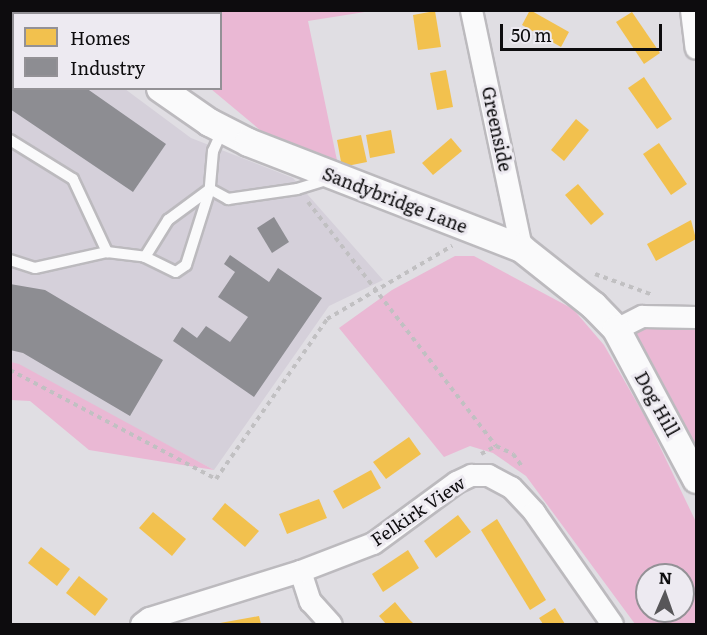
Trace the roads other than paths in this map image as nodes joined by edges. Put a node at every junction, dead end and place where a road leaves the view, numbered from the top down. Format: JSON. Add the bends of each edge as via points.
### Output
{"nodes":[{"id":1,"x":471,"y":10,"type":"edge"},
{"id":2,"x":691,"y":10,"type":"edge"},
{"id":3,"x":696,"y":48,"type":"edge"},
{"id":4,"x":163,"y":90,"type":"edge"},
{"id":5,"x":223,"y":129,"type":"junction"},
{"id":6,"x":10,"y":140,"type":"edge"},
{"id":7,"x":336,"y":177,"type":"junction"},
{"id":8,"x":210,"y":189,"type":"junction"},
{"id":9,"x":521,"y":248,"type":"junction"},
{"id":10,"x":107,"y":252,"type":"junction"},
{"id":11,"x":145,"y":257,"type":"junction"},
{"id":12,"x":10,"y":260,"type":"edge"},
{"id":13,"x":696,"y":316,"type":"edge"},
{"id":14,"x":616,"y":330,"type":"junction"},
{"id":15,"x":696,"y":479,"type":"edge"},
{"id":16,"x":300,"y":571,"type":"junction"},
{"id":17,"x":141,"y":624,"type":"edge"},
{"id":18,"x":331,"y":624,"type":"edge"},
{"id":19,"x":612,"y":624,"type":"edge"}],
"edges":[{"from":1,"to":9,"type":"street","name":"Greenside"},
{"from":2,"to":3,"type":"street"},
{"from":4,"to":5,"type":"street","name":"Sandybridge Lane"},
{"from":5,"to":7,"type":"street","name":"Sandybridge Lane"},
{"from":5,"to":8,"type":"lane","via":[[213,151]]},
{"from":6,"to":10,"type":"lane","via":[[73,179]]},
{"from":7,"to":8,"type":"lane","via":[[297,189],[228,199]]},
{"from":7,"to":9,"type":"street","name":"Sandybridge Lane"},
{"from":8,"to":11,"type":"lane","via":[[168,220]]},
{"from":8,"to":11,"type":"lane","via":[[186,265],[176,272]]},
{"from":9,"to":14,"type":"street","name":"Sandybridge Lane","via":[[593,304]]},
{"from":10,"to":11,"type":"lane"},
{"from":10,"to":12,"type":"lane","via":[[35,268]]},
{"from":13,"to":14,"type":"street","via":[[642,316]]},
{"from":14,"to":15,"type":"street","name":"Dog Hill"},
{"from":16,"to":17,"type":"street","name":"Felkirk View","via":[[149,618]]},
{"from":16,"to":18,"type":"street","via":[[310,601]]},
{"from":16,"to":19,"type":"street","name":"Felkirk View","via":[[372,543],[456,482],[471,475],[488,476],[511,487],[534,512]]}]}
